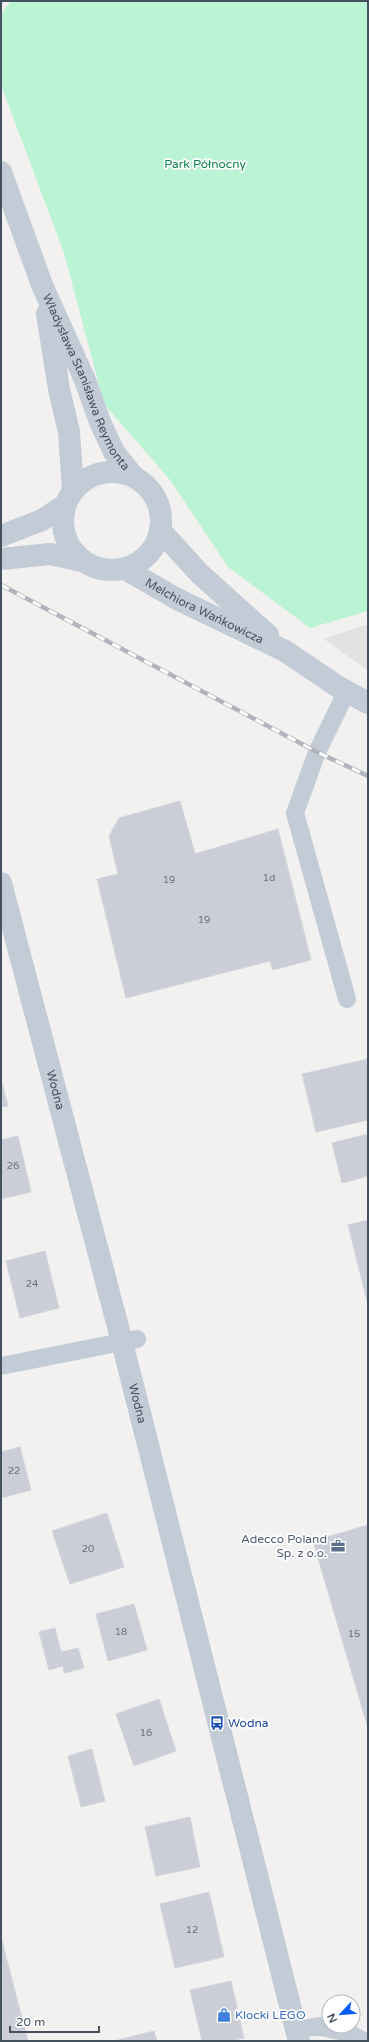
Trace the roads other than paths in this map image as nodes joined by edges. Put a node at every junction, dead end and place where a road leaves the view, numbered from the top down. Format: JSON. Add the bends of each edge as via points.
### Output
{"nodes":[{"id":1,"x":1,"y":172,"type":"edge"},
{"id":2,"x":6,"y":198,"type":"edge"},
{"id":3,"x":42,"y":285,"type":"junction"},
{"id":4,"x":134,"y":477,"type":"junction"},
{"id":5,"x":69,"y":498,"type":"junction"},
{"id":6,"x":160,"y":530,"type":"junction"},
{"id":7,"x":1,"y":536,"type":"edge"},
{"id":8,"x":1,"y":559,"type":"edge"},
{"id":9,"x":82,"y":561,"type":"junction"},
{"id":10,"x":125,"y":569,"type":"junction"},
{"id":11,"x":285,"y":651,"type":"junction"},
{"id":12,"x":347,"y":691,"type":"junction"},
{"id":13,"x":368,"y":702,"type":"edge"},
{"id":14,"x":1,"y":883,"type":"edge"},
{"id":15,"x":347,"y":999,"type":"dead end"},
{"id":16,"x":130,"y":1341,"type":"junction"},
{"id":17,"x":1,"y":1366,"type":"edge"},
{"id":18,"x":298,"y":2036,"type":"edge"},
{"id":19,"x":363,"y":2041,"type":"edge"}],
"edges":[{"from":1,"to":2,"type":"street","name":"Władysława Stanisława Reymonta"},
{"from":2,"to":3,"type":"street","name":"Władysława Stanisława Reymonta"},
{"from":3,"to":4,"type":"street","name":"Władysława Stanisława Reymonta","via":[[114,452]]},
{"from":3,"to":5,"type":"street","name":"Władysława Stanisława Reymonta","via":[[59,389],[69,432]]},
{"from":4,"to":5,"type":"street","via":[[102,473],[86,479]]},
{"from":4,"to":6,"type":"street","via":[[156,499],[160,514]]},
{"from":5,"to":7,"type":"street","via":[[42,520]]},
{"from":5,"to":9,"type":"street","via":[[62,520],[64,535],[71,550]]},
{"from":6,"to":10,"type":"street","via":[[152,550],[135,565]]},
{"from":6,"to":11,"type":"street","name":"Melchiora Wańkowicza","via":[[199,573]]},
{"from":8,"to":9,"type":"street","via":[[50,554]]},
{"from":9,"to":10,"type":"street","via":[[95,568],[110,571]]},
{"from":10,"to":11,"type":"street","name":"Melchiora Wańkowicza","via":[[177,599]]},
{"from":11,"to":12,"type":"street","name":"Melchiora Wańkowicza"},
{"from":12,"to":13,"type":"street","name":"Melchiora Wańkowicza"},
{"from":12,"to":15,"type":"lane","via":[[316,752],[295,813]]},
{"from":14,"to":16,"type":"street","name":"Wodna"},
{"from":16,"to":17,"type":"lane"},
{"from":16,"to":18,"type":"street","name":"Wodna"},
{"from":18,"to":19,"type":"lane","via":[[319,2026],[351,2034]]}]}
